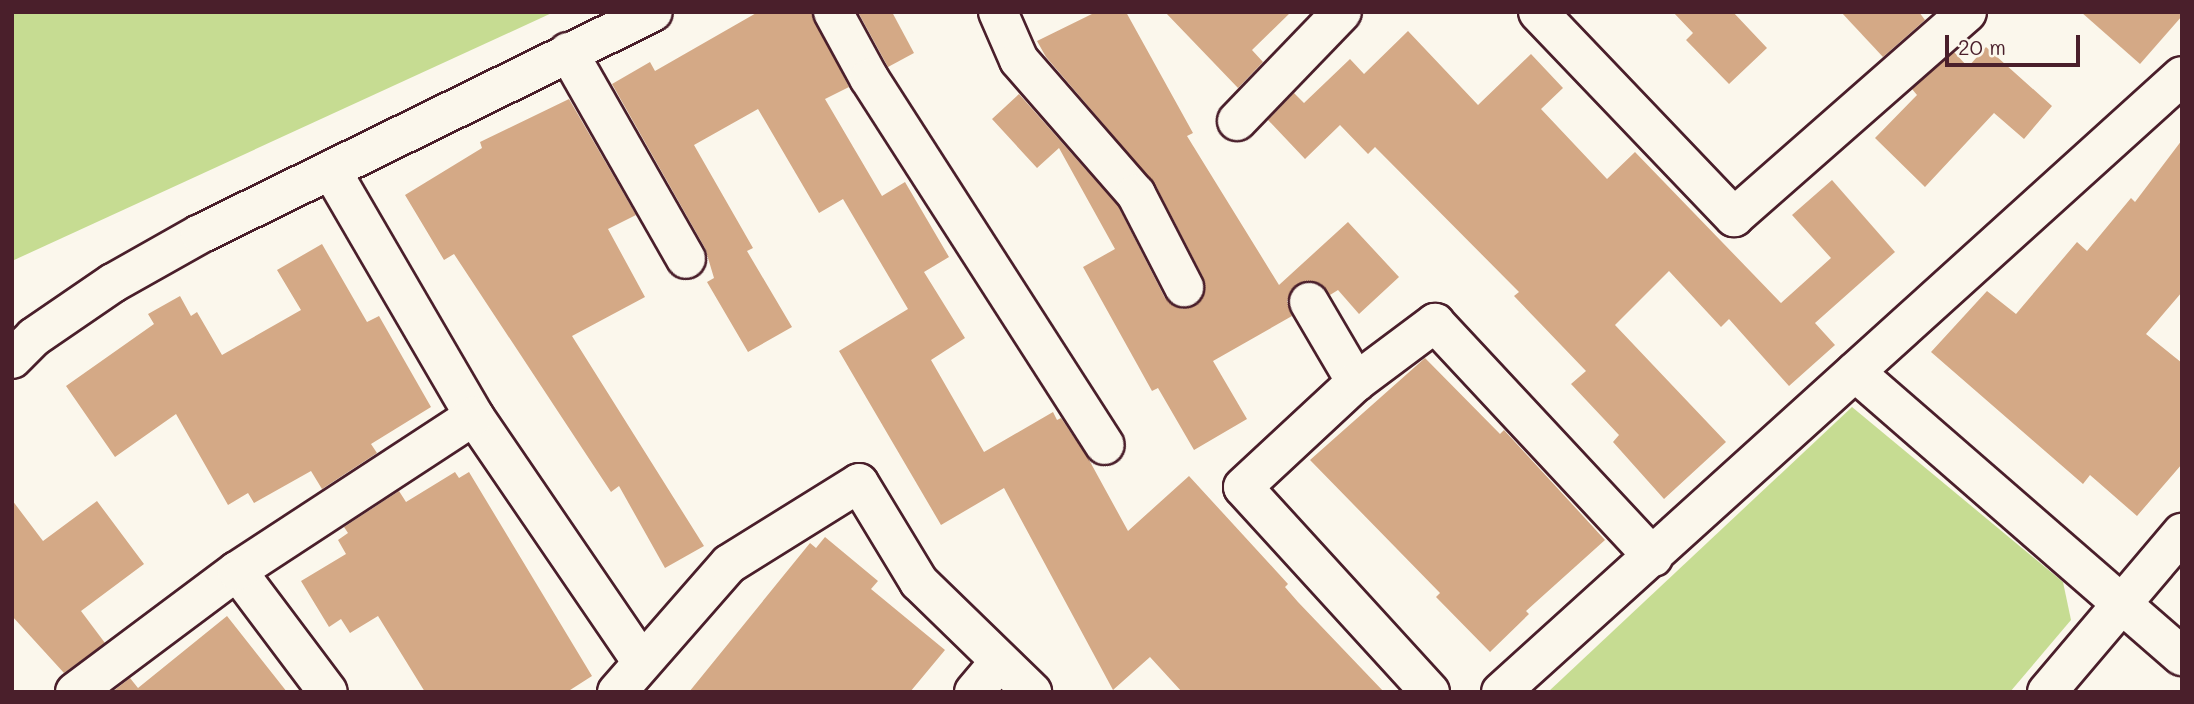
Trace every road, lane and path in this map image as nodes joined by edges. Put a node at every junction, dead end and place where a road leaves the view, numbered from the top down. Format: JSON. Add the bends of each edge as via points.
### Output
{"nodes":[{"id":1,"x":653,"y":12,"type":"edge"},
{"id":2,"x":833,"y":12,"type":"edge"},
{"id":3,"x":998,"y":12,"type":"edge"},
{"id":4,"x":1342,"y":12,"type":"edge"},
{"id":5,"x":1538,"y":12,"type":"edge"},
{"id":6,"x":1967,"y":12,"type":"edge"},
{"id":7,"x":568,"y":52,"type":"junction"},
{"id":8,"x":2182,"y":76,"type":"edge"},
{"id":9,"x":1237,"y":121,"type":"dead end"},
{"id":10,"x":331,"y":170,"type":"junction"},
{"id":11,"x":686,"y":259,"type":"dead end"},
{"id":12,"x":1184,"y":287,"type":"dead end"},
{"id":13,"x":1309,"y":302,"type":"dead end"},
{"id":14,"x":12,"y":359,"type":"edge"},
{"id":15,"x":1855,"y":372,"type":"junction"},
{"id":16,"x":1356,"y":382,"type":"junction"},
{"id":17,"x":474,"y":416,"type":"junction"},
{"id":18,"x":1105,"y":444,"type":"dead end"},
{"id":19,"x":2182,"y":533,"type":"edge"},
{"id":20,"x":1653,"y":557,"type":"junction"},
{"id":21,"x":237,"y":571,"type":"junction"},
{"id":22,"x":2121,"y":605,"type":"junction"},
{"id":23,"x":2182,"y":656,"type":"edge"},
{"id":24,"x":641,"y":661,"type":"junction"},
{"id":25,"x":998,"y":663,"type":"junction"},
{"id":26,"x":75,"y":692,"type":"edge"},
{"id":27,"x":328,"y":692,"type":"edge"},
{"id":28,"x":617,"y":692,"type":"edge"},
{"id":29,"x":974,"y":692,"type":"edge"},
{"id":30,"x":1032,"y":692,"type":"edge"},
{"id":31,"x":1430,"y":692,"type":"edge"},
{"id":32,"x":1501,"y":692,"type":"edge"},
{"id":33,"x":2047,"y":692,"type":"edge"}],
"edges":[{"from":1,"to":7,"type":"street"},
{"from":2,"to":18,"type":"street","via":[[869,78]]},
{"from":3,"to":12,"type":"street","via":[[1019,60],[1136,194]]},
{"from":4,"to":9,"type":"street"},
{"from":5,"to":6,"type":"street","via":[[1734,217]]},
{"from":7,"to":10,"type":"street"},
{"from":7,"to":11,"type":"street"},
{"from":8,"to":15,"type":"street"},
{"from":10,"to":14,"type":"street","via":[[113,283],[34,337]]},
{"from":10,"to":17,"type":"street"},
{"from":13,"to":16,"type":"street"},
{"from":15,"to":20,"type":"street"},
{"from":15,"to":22,"type":"street"},
{"from":16,"to":20,"type":"street","via":[[1435,323]]},
{"from":16,"to":31,"type":"street","via":[[1243,487]]},
{"from":17,"to":21,"type":"street"},
{"from":17,"to":24,"type":"street"},
{"from":19,"to":22,"type":"street"},
{"from":20,"to":32,"type":"street"},
{"from":21,"to":26,"type":"street"},
{"from":21,"to":27,"type":"street"},
{"from":22,"to":23,"type":"street"},
{"from":22,"to":33,"type":"street"},
{"from":24,"to":25,"type":"street","via":[[729,564],[859,484],[919,582]]},
{"from":24,"to":28,"type":"street"},
{"from":25,"to":29,"type":"street"},
{"from":25,"to":30,"type":"street"}]}
